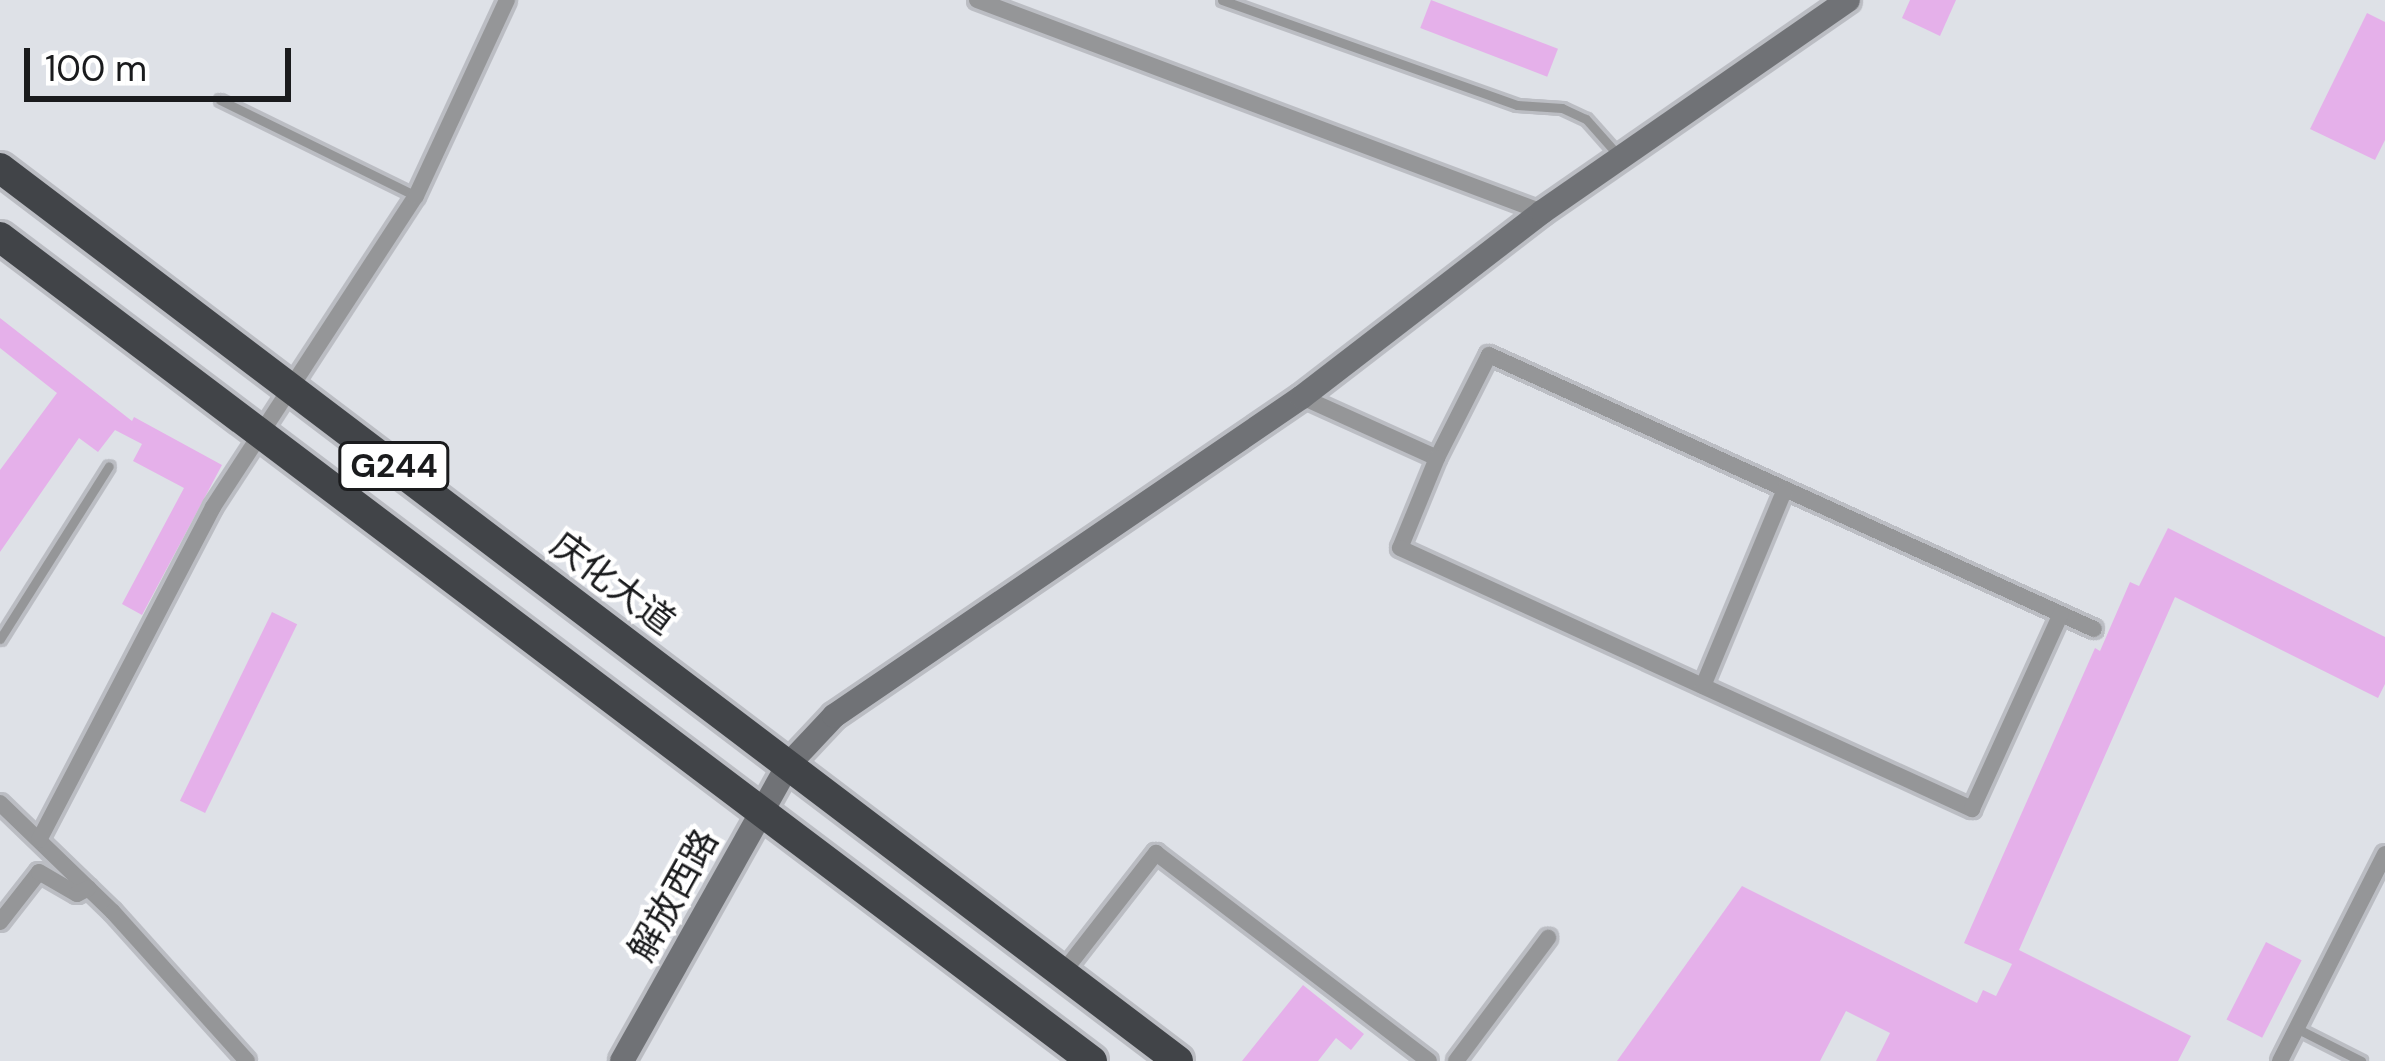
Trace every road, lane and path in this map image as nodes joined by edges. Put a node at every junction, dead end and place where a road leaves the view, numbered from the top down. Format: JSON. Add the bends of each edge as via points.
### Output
{"nodes":[{"id":1,"x":507,"y":0,"type":"edge"},
{"id":2,"x":977,"y":0,"type":"edge"},
{"id":3,"x":1222,"y":0,"type":"edge"},
{"id":4,"x":1848,"y":0,"type":"edge"},
{"id":5,"x":220,"y":100,"type":"dead end"},
{"id":6,"x":1620,"y":157,"type":"junction"},
{"id":7,"x":0,"y":168,"type":"edge"},
{"id":8,"x":416,"y":196,"type":"junction"},
{"id":9,"x":1542,"y":212,"type":"junction"},
{"id":10,"x":0,"y":236,"type":"edge"},
{"id":11,"x":290,"y":387,"type":"junction"},
{"id":12,"x":1302,"y":397,"type":"junction"},
{"id":13,"x":260,"y":431,"type":"junction"},
{"id":14,"x":1438,"y":458,"type":"junction"},
{"id":15,"x":109,"y":466,"type":"dead end"},
{"id":16,"x":1785,"y":489,"type":"junction"},
{"id":17,"x":0,"y":609,"type":"edge"},
{"id":18,"x":2061,"y":614,"type":"junction"},
{"id":19,"x":12,"y":619,"type":"junction"},
{"id":20,"x":2094,"y":629,"type":"dead end"},
{"id":21,"x":0,"y":639,"type":"edge"},
{"id":22,"x":1703,"y":686,"type":"junction"},
{"id":23,"x":794,"y":770,"type":"junction"},
{"id":24,"x":0,"y":802,"type":"edge"},
{"id":25,"x":0,"y":815,"type":"edge"},
{"id":26,"x":768,"y":815,"type":"junction"},
{"id":27,"x":39,"y":840,"type":"junction"},
{"id":28,"x":2385,"y":854,"type":"edge"},
{"id":29,"x":85,"y":890,"type":"junction"},
{"id":30,"x":0,"y":922,"type":"edge"},
{"id":31,"x":1548,"y":938,"type":"dead end"},
{"id":32,"x":1061,"y":975,"type":"junction"},
{"id":33,"x":2298,"y":1029,"type":"junction"},
{"id":34,"x":247,"y":1061,"type":"edge"},
{"id":35,"x":622,"y":1061,"type":"edge"},
{"id":36,"x":640,"y":1061,"type":"edge"},
{"id":37,"x":1091,"y":1061,"type":"edge"},
{"id":38,"x":1178,"y":1061,"type":"edge"},
{"id":39,"x":1429,"y":1061,"type":"edge"},
{"id":40,"x":1456,"y":1061,"type":"edge"},
{"id":41,"x":2280,"y":1061,"type":"edge"},
{"id":42,"x":2361,"y":1061,"type":"edge"}],
"edges":[{"from":1,"to":8,"type":"street"},
{"from":2,"to":9,"type":"street"},
{"from":3,"to":6,"type":"lane","via":[[1517,105],[1562,108],[1586,119]]},
{"from":4,"to":6,"type":"street","name":"解放西路"},
{"from":5,"to":8,"type":"lane"},
{"from":6,"to":9,"type":"street","name":"解放西路"},
{"from":7,"to":11,"type":"highway","name":"庆化大道","number":"G244"},
{"from":8,"to":11,"type":"street"},
{"from":9,"to":12,"type":"street","name":"解放西路"},
{"from":10,"to":13,"type":"highway","number":"G244"},
{"from":11,"to":13,"type":"street"},
{"from":11,"to":23,"type":"highway","name":"庆化大道","number":"G244"},
{"from":12,"to":14,"type":"street"},
{"from":12,"to":23,"type":"street","name":"解放西路","via":[[834,716]]},
{"from":13,"to":26,"type":"highway","number":"G244"},
{"from":13,"to":27,"type":"street"},
{"from":14,"to":16,"type":"street","via":[[1489,356]]},
{"from":14,"to":22,"type":"street","via":[[1400,548]]},
{"from":15,"to":19,"type":"lane"},
{"from":16,"to":18,"type":"street"},
{"from":16,"to":22,"type":"street"},
{"from":17,"to":19,"type":"lane"},
{"from":18,"to":20,"type":"street"},
{"from":18,"to":22,"type":"street","via":[[1972,809]]},
{"from":19,"to":21,"type":"lane"},
{"from":23,"to":26,"type":"street","name":"解放西路"},
{"from":23,"to":32,"type":"highway","name":"庆化大道","number":"G244"},
{"from":24,"to":27,"type":"street"},
{"from":25,"to":29,"type":"street"},
{"from":26,"to":35,"type":"street","name":"解放西路"},
{"from":26,"to":36,"type":"street","name":"解放西路"},
{"from":26,"to":37,"type":"highway","number":"G244"},
{"from":27,"to":29,"type":"street"},
{"from":28,"to":33,"type":"street"},
{"from":29,"to":30,"type":"street","via":[[39,872]]},
{"from":29,"to":34,"type":"street"},
{"from":31,"to":40,"type":"street"},
{"from":32,"to":38,"type":"highway","name":"庆化大道","number":"G244"},
{"from":32,"to":39,"type":"street","via":[[1156,853]]},
{"from":33,"to":41,"type":"street"},
{"from":33,"to":42,"type":"lane"}]}
